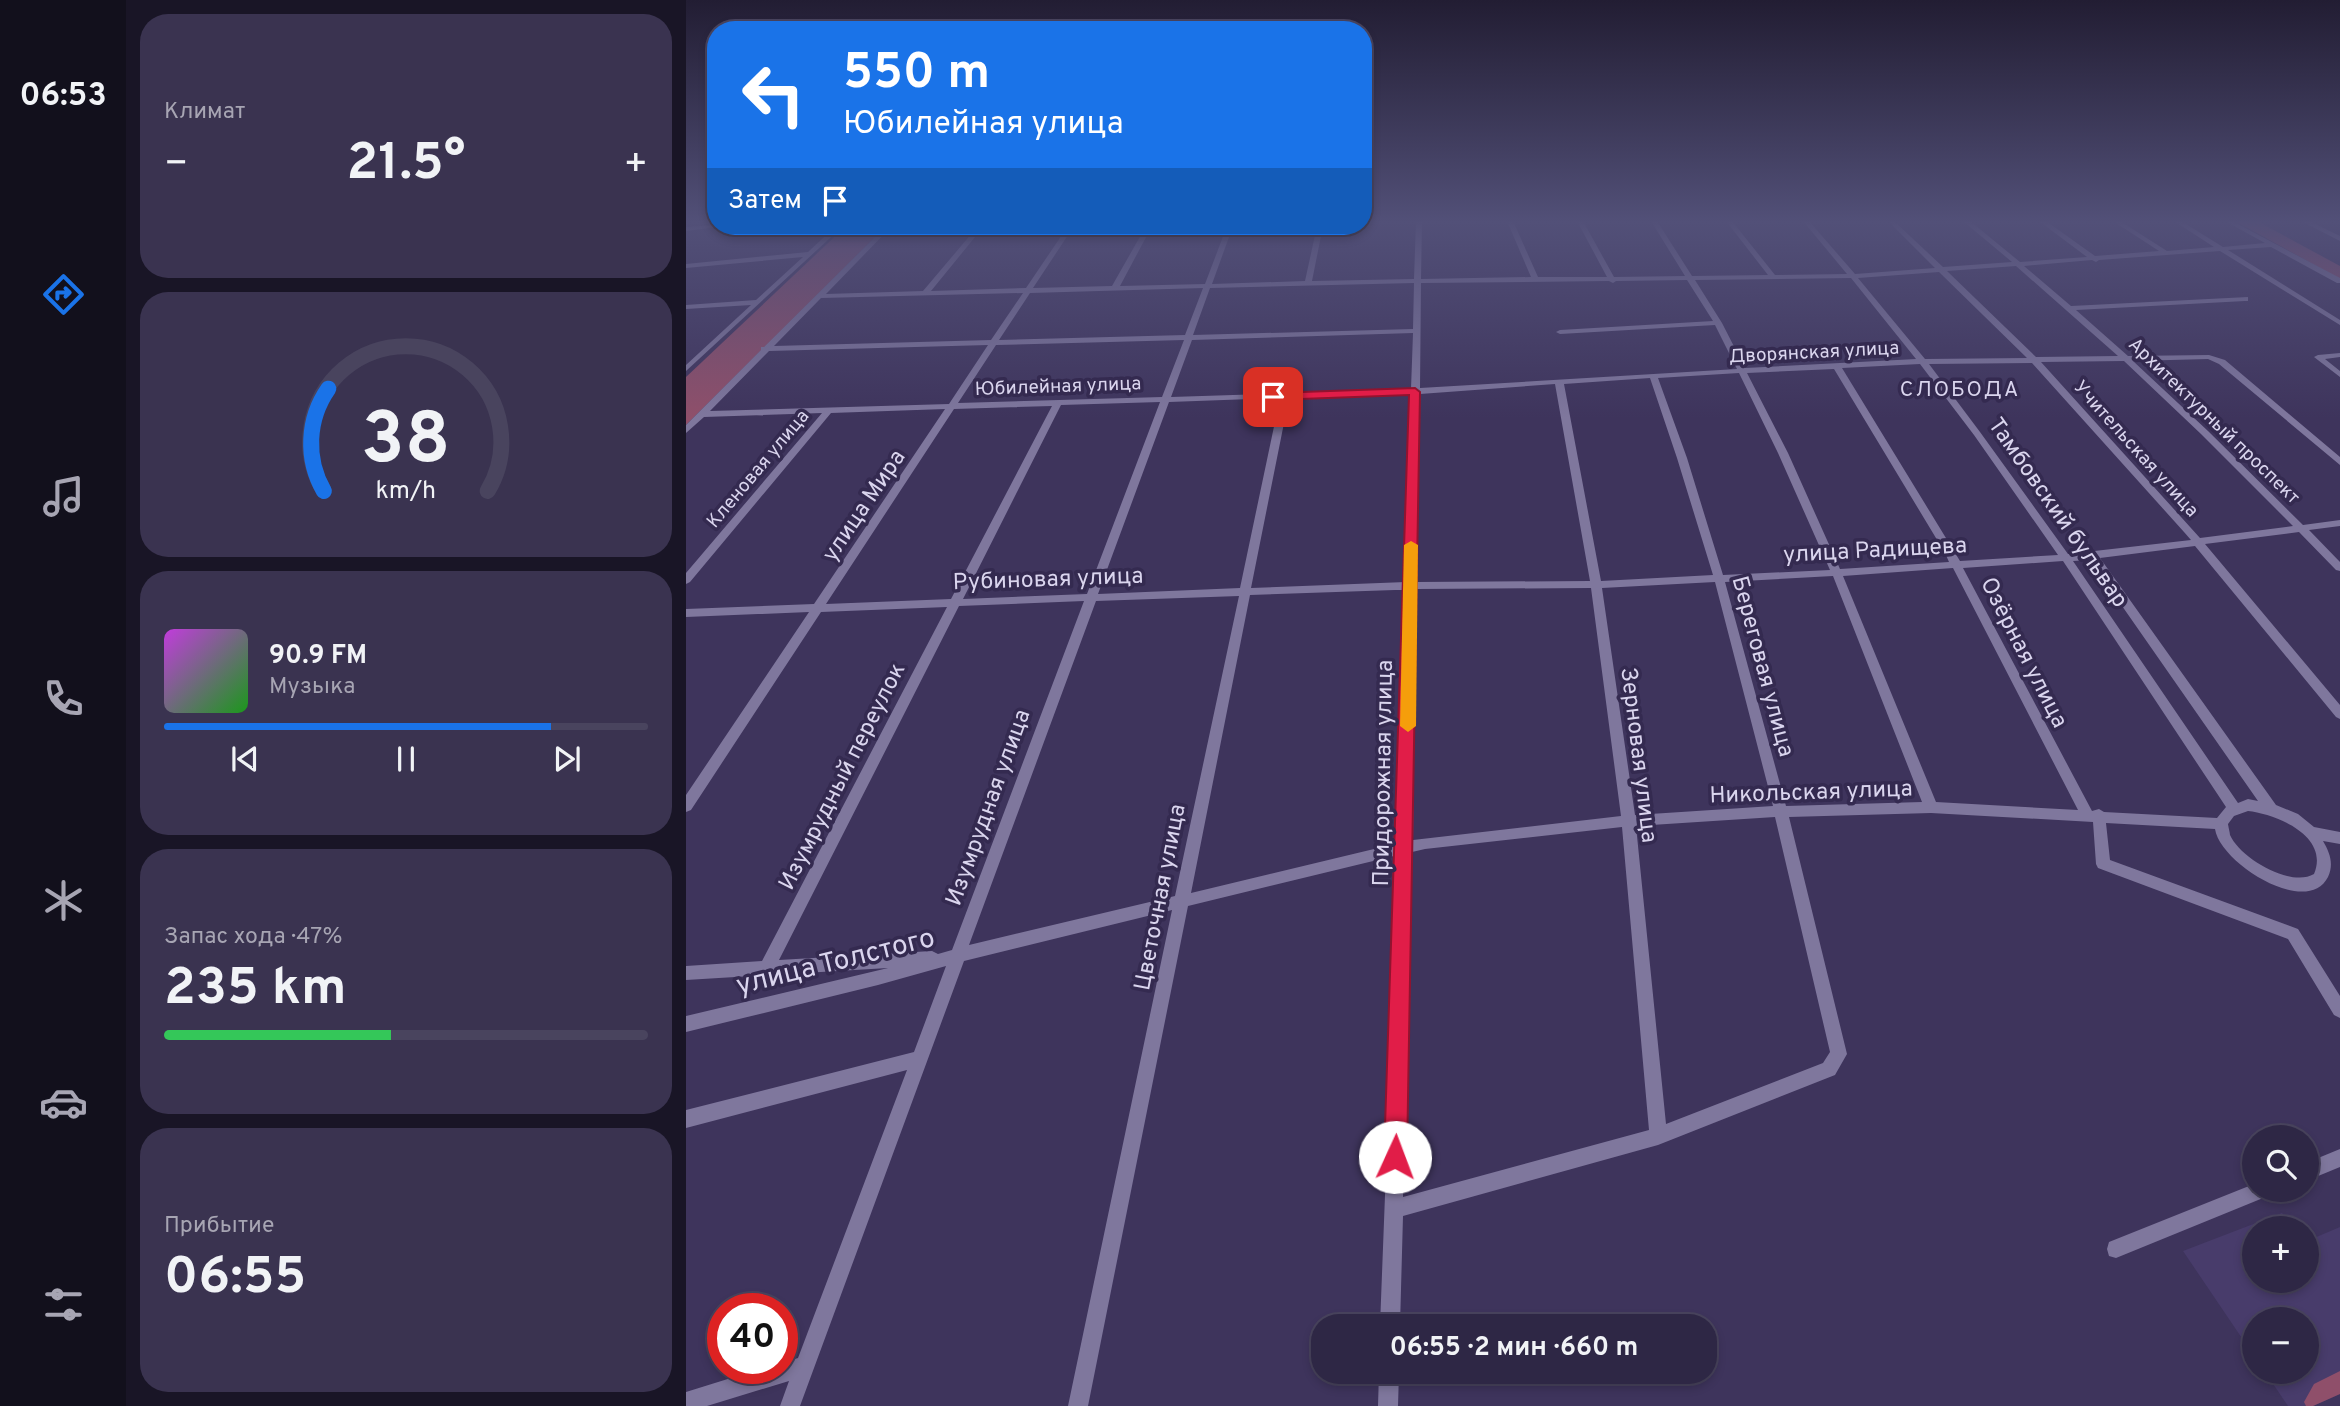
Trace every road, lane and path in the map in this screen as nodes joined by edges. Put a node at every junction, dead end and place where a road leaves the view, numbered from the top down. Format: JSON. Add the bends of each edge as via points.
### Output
{"nodes":[{"id":1,"x":1207,"y":286,"type":"edge"},
{"id":2,"x":775,"y":287,"type":"edge"},
{"id":3,"x":829,"y":287,"type":"edge"},
{"id":4,"x":930,"y":287,"type":"edge"},
{"id":5,"x":1031,"y":287,"type":"edge"},
{"id":6,"x":1179,"y":287,"type":"edge"},
{"id":7,"x":1418,"y":287,"type":"edge"},
{"id":8,"x":1696,"y":287,"type":"edge"},
{"id":9,"x":1864,"y":287,"type":"edge"},
{"id":10,"x":1960,"y":287,"type":"edge"},
{"id":11,"x":2047,"y":287,"type":"edge"},
{"id":12,"x":2282,"y":287,"type":"edge"},
{"id":13,"x":1115,"y":288,"type":"joint"},
{"id":14,"x":1029,"y":290,"type":"junction"},
{"id":15,"x":925,"y":293,"type":"junction"},
{"id":16,"x":820,"y":296,"type":"junction"},
{"id":17,"x":2245,"y":299,"type":"dead end"},
{"id":18,"x":759,"y":302,"type":"junction"},
{"id":19,"x":686,"y":307,"type":"edge"},
{"id":20,"x":2071,"y":308,"type":"junction"},
{"id":21,"x":1718,"y":323,"type":"junction"},
{"id":22,"x":2340,"y":323,"type":"edge"},
{"id":23,"x":1416,"y":331,"type":"junction"},
{"id":24,"x":1560,"y":332,"type":"dead end"},
{"id":25,"x":1187,"y":338,"type":"junction"},
{"id":26,"x":993,"y":343,"type":"junction"},
{"id":27,"x":764,"y":349,"type":"junction"},
{"id":28,"x":701,"y":355,"type":"junction"},
{"id":29,"x":2340,"y":355,"type":"edge"},
{"id":30,"x":686,"y":357,"type":"edge"},
{"id":31,"x":2127,"y":359,"type":"junction"},
{"id":32,"x":2035,"y":361,"type":"junction"},
{"id":33,"x":1924,"y":362,"type":"junction"},
{"id":34,"x":1837,"y":366,"type":"junction"},
{"id":35,"x":686,"y":369,"type":"edge"},
{"id":36,"x":1742,"y":370,"type":"junction"},
{"id":37,"x":2340,"y":374,"type":"edge"},
{"id":38,"x":1653,"y":375,"type":"junction"},
{"id":39,"x":1559,"y":382,"type":"junction"},
{"id":40,"x":1415,"y":392,"type":"junction"},
{"id":41,"x":1285,"y":396,"type":"junction"},
{"id":42,"x":1165,"y":400,"type":"junction"},
{"id":43,"x":1058,"y":403,"type":"junction"},
{"id":44,"x":952,"y":406,"type":"junction"},
{"id":45,"x":828,"y":411,"type":"junction"},
{"id":46,"x":703,"y":414,"type":"junction"},
{"id":47,"x":686,"y":430,"type":"edge"},
{"id":48,"x":2340,"y":462,"type":"edge"},
{"id":49,"x":2340,"y":523,"type":"edge"},
{"id":50,"x":2302,"y":529,"type":"junction"},
{"id":51,"x":2200,"y":544,"type":"junction"},
{"id":52,"x":2093,"y":556,"type":"junction"},
{"id":53,"x":2068,"y":559,"type":"junction"},
{"id":54,"x":1956,"y":565,"type":"junction"},
{"id":55,"x":2340,"y":568,"type":"edge"},
{"id":56,"x":1837,"y":573,"type":"junction"},
{"id":57,"x":1719,"y":579,"type":"junction"},
{"id":58,"x":686,"y":580,"type":"edge"},
{"id":59,"x":1596,"y":583,"type":"junction"},
{"id":60,"x":1411,"y":586,"type":"junction"},
{"id":61,"x":1245,"y":592,"type":"junction"},
{"id":62,"x":1091,"y":598,"type":"junction"},
{"id":63,"x":953,"y":603,"type":"junction"},
{"id":64,"x":818,"y":607,"type":"junction"},
{"id":65,"x":686,"y":613,"type":"edge"},
{"id":66,"x":2340,"y":714,"type":"edge"},
{"id":67,"x":686,"y":806,"type":"edge"},
{"id":68,"x":1931,"y":807,"type":"junction"},
{"id":69,"x":2234,"y":808,"type":"junction"},
{"id":70,"x":2271,"y":809,"type":"junction"},
{"id":71,"x":1781,"y":812,"type":"junction"},
{"id":72,"x":2093,"y":815,"type":"junction"},
{"id":73,"x":1629,"y":821,"type":"junction"},
{"id":74,"x":2221,"y":824,"type":"junction"},
{"id":75,"x":2313,"y":833,"type":"junction"},
{"id":76,"x":2340,"y":838,"type":"edge"},
{"id":77,"x":1405,"y":848,"type":"junction"},
{"id":78,"x":1181,"y":902,"type":"junction"},
{"id":79,"x":957,"y":957,"type":"junction"},
{"id":80,"x":767,"y":968,"type":"junction"},
{"id":81,"x":686,"y":973,"type":"edge"},
{"id":82,"x":2340,"y":1010,"type":"edge"},
{"id":83,"x":686,"y":1024,"type":"edge"},
{"id":84,"x":919,"y":1059,"type":"junction"},
{"id":85,"x":686,"y":1119,"type":"edge"},
{"id":86,"x":1658,"y":1136,"type":"junction"},
{"id":87,"x":2340,"y":1158,"type":"edge"},
{"id":88,"x":2319,"y":1167,"type":"edge"},
{"id":89,"x":2242,"y":1198,"type":"edge"},
{"id":90,"x":1394,"y":1209,"type":"junction"},
{"id":91,"x":2116,"y":1249,"type":"dead end"},
{"id":92,"x":1390,"y":1314,"type":"edge"},
{"id":93,"x":804,"y":1366,"type":"junction"},
{"id":94,"x":1389,"y":1384,"type":"edge"},
{"id":95,"x":686,"y":1402,"type":"edge"},
{"id":96,"x":790,"y":1406,"type":"edge"},
{"id":97,"x":1078,"y":1406,"type":"edge"},
{"id":98,"x":1388,"y":1406,"type":"edge"}],
"edges":[{"from":1,"to":25,"type":"street","name":"Изумрудная улица"},
{"from":2,"to":18,"type":"street"},
{"from":3,"to":16,"type":"street"},
{"from":4,"to":15,"type":"street"},
{"from":5,"to":14,"type":"street","name":"улица Мира"},
{"from":6,"to":13,"type":"street"},
{"from":7,"to":23,"type":"street","name":"Придорожная улица"},
{"from":8,"to":21,"type":"street"},
{"from":9,"to":33,"type":"street","name":"Тамбовский бульвар"},
{"from":10,"to":32,"type":"street","name":"Учительская улица"},
{"from":11,"to":20,"type":"street","name":"Архитектурный проспект"},
{"from":12,"to":22,"type":"street"},
{"from":13,"to":14,"type":"street"},
{"from":14,"to":15,"type":"street"},
{"from":14,"to":26,"type":"street","name":"улица Мира"},
{"from":15,"to":16,"type":"street"},
{"from":16,"to":27,"type":"street"},
{"from":17,"to":20,"type":"street"},
{"from":18,"to":19,"type":"street"},
{"from":18,"to":28,"type":"street"},
{"from":20,"to":31,"type":"street","name":"Архитектурный проспект"},
{"from":21,"to":24,"type":"street"},
{"from":21,"to":36,"type":"street"},
{"from":23,"to":25,"type":"street"},
{"from":23,"to":40,"type":"street","name":"Придорожная улица"},
{"from":25,"to":26,"type":"street"},
{"from":25,"to":42,"type":"street","name":"Изумрудная улица"},
{"from":26,"to":27,"type":"street"},
{"from":26,"to":44,"type":"street","name":"улица Мира"},
{"from":27,"to":46,"type":"street"},
{"from":28,"to":30,"type":"street"},
{"from":28,"to":35,"type":"street"},
{"from":29,"to":37,"type":"street","via":[[2318,357]]},
{"from":31,"to":32,"type":"street","name":"Дворянская улица"},
{"from":31,"to":48,"type":"street","name":"Дворянская улица","via":[[2216,359]]},
{"from":31,"to":50,"type":"street","name":"Архитектурный проспект"},
{"from":32,"to":33,"type":"street","name":"Дворянская улица"},
{"from":32,"to":51,"type":"street","name":"Учительская улица"},
{"from":33,"to":34,"type":"street","name":"Дворянская улица"},
{"from":33,"to":53,"type":"street","name":"Тамбовский бульвар"},
{"from":34,"to":36,"type":"street","name":"Дворянская улица"},
{"from":34,"to":54,"type":"street","name":"Озёрная улица"},
{"from":36,"to":38,"type":"street","name":"Дворянская улица"},
{"from":36,"to":56,"type":"street"},
{"from":38,"to":39,"type":"street","name":"Дворянская улица"},
{"from":38,"to":57,"type":"street","name":"Береговая улица"},
{"from":39,"to":40,"type":"street","name":"Дворянская улица"},
{"from":39,"to":59,"type":"street","name":"Зерновая улица"},
{"from":40,"to":41,"type":"street","name":"Юбилейная улица"},
{"from":40,"to":60,"type":"street","name":"Придорожная улица"},
{"from":41,"to":42,"type":"street","name":"Юбилейная улица"},
{"from":41,"to":61,"type":"street","name":"Цветочная улица"},
{"from":42,"to":43,"type":"street","name":"Юбилейная улица"},
{"from":42,"to":62,"type":"street","name":"Изумрудная улица"},
{"from":43,"to":44,"type":"street","name":"Юбилейная улица"},
{"from":43,"to":63,"type":"street","name":"Изумрудный переулок"},
{"from":44,"to":45,"type":"street","name":"Юбилейная улица"},
{"from":44,"to":64,"type":"street","name":"улица Мира"},
{"from":45,"to":46,"type":"street","name":"Юбилейная улица"},
{"from":45,"to":58,"type":"street","name":"Кленовая улица"},
{"from":46,"to":47,"type":"street"},
{"from":49,"to":50,"type":"street","name":"улица Радищева"},
{"from":50,"to":51,"type":"street","name":"улица Радищева"},
{"from":50,"to":55,"type":"street","name":"Архитектурный проспект"},
{"from":51,"to":52,"type":"street","name":"улица Радищева"},
{"from":51,"to":66,"type":"street","name":"Учительская улица"},
{"from":52,"to":53,"type":"street","name":"улица Радищева"},
{"from":52,"to":70,"type":"street","name":"Тамбовский бульвар"},
{"from":53,"to":54,"type":"street","name":"улица Радищева"},
{"from":53,"to":69,"type":"street","name":"Тамбовский бульвар"},
{"from":54,"to":56,"type":"street","name":"улица Радищева"},
{"from":54,"to":72,"type":"street","name":"Озёрная улица"},
{"from":56,"to":57,"type":"street","name":"улица Радищева"},
{"from":56,"to":68,"type":"street"},
{"from":57,"to":59,"type":"street","name":"улица Радищева"},
{"from":57,"to":71,"type":"street","name":"Береговая улица"},
{"from":59,"to":60,"type":"street","name":"улица Радищева"},
{"from":59,"to":73,"type":"street","name":"Зерновая улица"},
{"from":60,"to":61,"type":"street","name":"Рубиновая улица"},
{"from":60,"to":77,"type":"street","name":"Придорожная улица"},
{"from":61,"to":62,"type":"street","name":"Рубиновая улица"},
{"from":61,"to":78,"type":"street","name":"Цветочная улица"},
{"from":62,"to":63,"type":"street","name":"Рубиновая улица"},
{"from":62,"to":79,"type":"street","name":"Изумрудная улица"},
{"from":63,"to":64,"type":"street","name":"Рубиновая улица"},
{"from":63,"to":80,"type":"street","name":"Изумрудный переулок"},
{"from":64,"to":65,"type":"street","name":"Рубиновая улица"},
{"from":64,"to":67,"type":"street","name":"улица Мира"},
{"from":68,"to":71,"type":"street","name":"Никольская улица"},
{"from":68,"to":72,"type":"street","name":"Никольская улица"},
{"from":69,"to":70,"type":"street"},
{"from":69,"to":74,"type":"street"},
{"from":70,"to":75,"type":"street"},
{"from":71,"to":73,"type":"street","name":"Никольская улица"},
{"from":71,"to":86,"type":"street","name":"Береговая улица","via":[[1839,1054],[1829,1069]]},
{"from":72,"to":74,"type":"street","name":"Никольская улица"},
{"from":72,"to":82,"type":"street","via":[[2103,864],[2293,934]]},
{"from":73,"to":77,"type":"street","name":"Никольская улица"},
{"from":73,"to":86,"type":"street","name":"Зерновая улица"},
{"from":74,"to":75,"type":"street","via":[[2223,836],[2243,862],[2268,877],[2295,885],[2311,885],[2329,871],[2322,843]]},
{"from":75,"to":76,"type":"street"},
{"from":77,"to":78,"type":"street","name":"улица Толстого"},
{"from":77,"to":90,"type":"street","name":"Придорожная улица"},
{"from":78,"to":79,"type":"street","name":"улица Толстого"},
{"from":78,"to":97,"type":"street","name":"Цветочная улица"},
{"from":79,"to":80,"type":"street"},
{"from":79,"to":83,"type":"street","name":"улица Толстого"},
{"from":79,"to":84,"type":"street","name":"Изумрудная улица"},
{"from":80,"to":81,"type":"street"},
{"from":84,"to":85,"type":"street"},
{"from":84,"to":93,"type":"street","name":"Изумрудная улица"},
{"from":86,"to":90,"type":"street"},
{"from":87,"to":88,"type":"street"},
{"from":89,"to":91,"type":"street"},
{"from":90,"to":92,"type":"street","name":"Придорожная улица"},
{"from":93,"to":95,"type":"street"},
{"from":93,"to":96,"type":"street","name":"Изумрудная улица"},
{"from":94,"to":98,"type":"street"}]}
